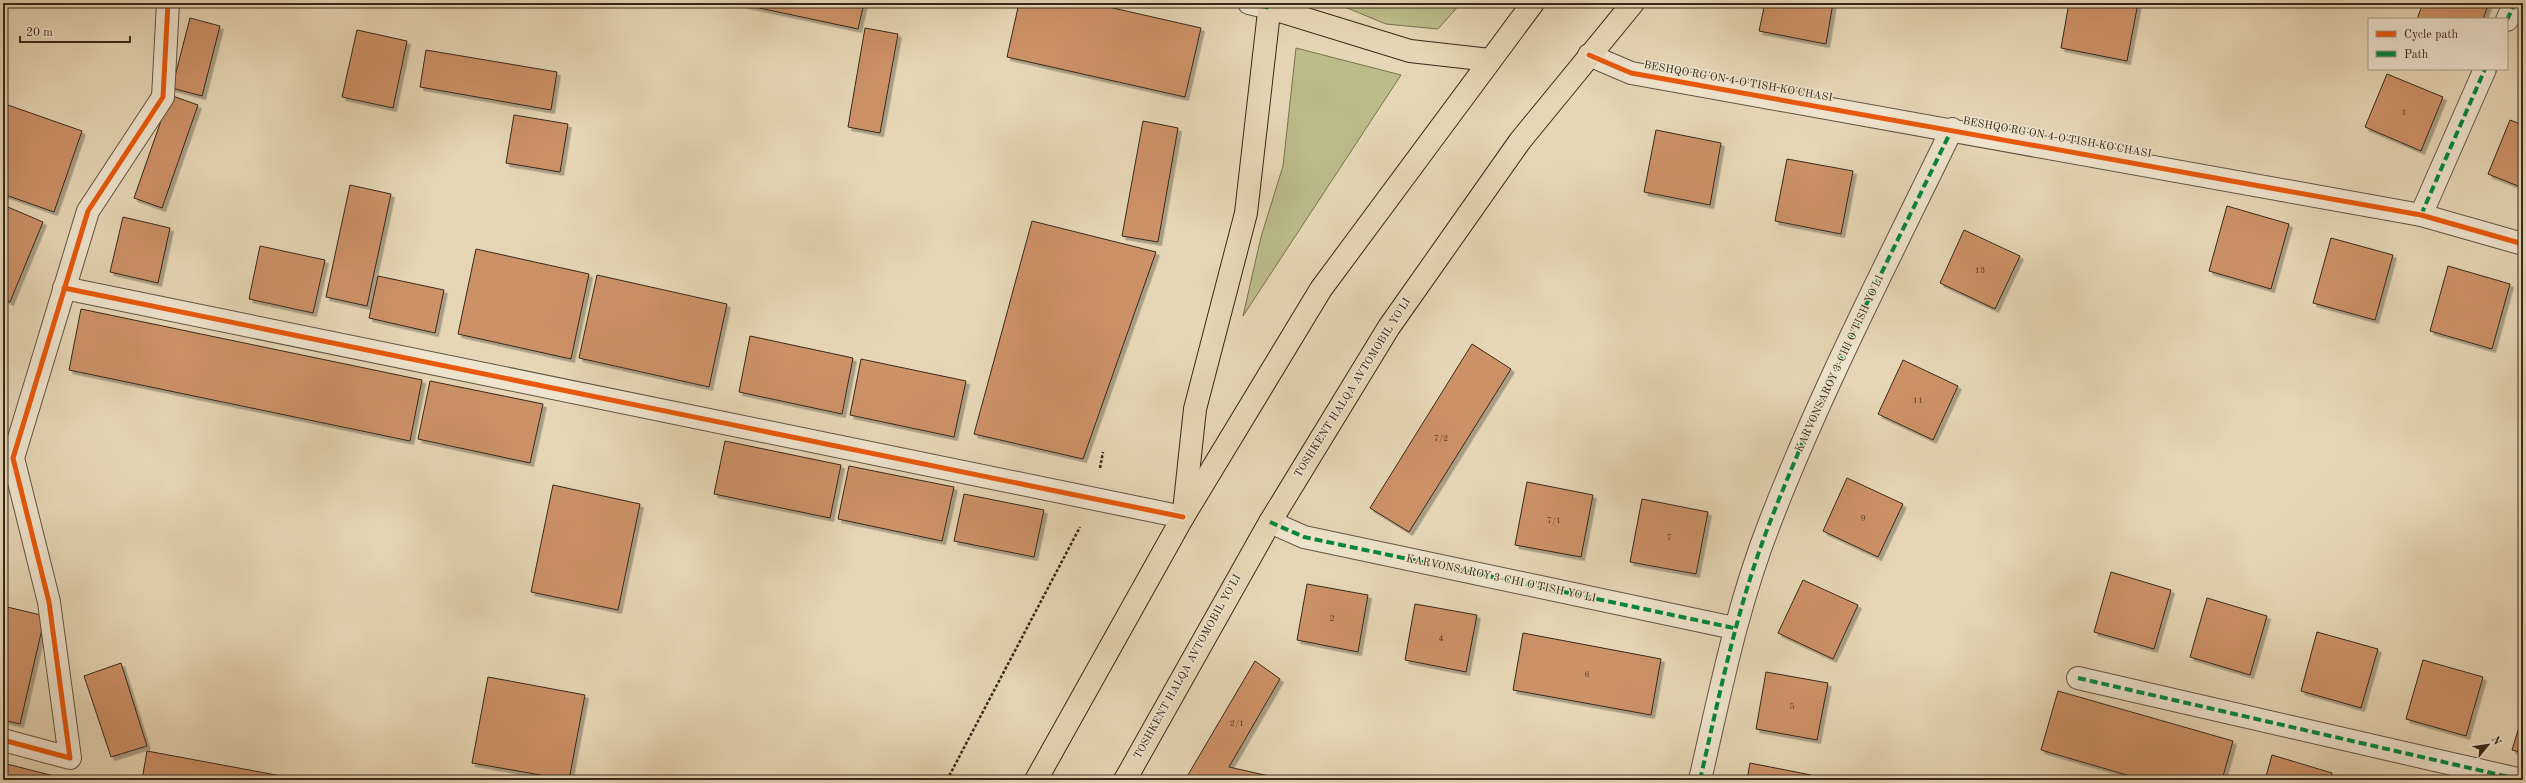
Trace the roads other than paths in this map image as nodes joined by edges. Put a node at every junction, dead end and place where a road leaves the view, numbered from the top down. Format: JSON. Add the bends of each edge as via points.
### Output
{"nodes":[{"id":1,"x":168,"y":3,"type":"edge"},
{"id":2,"x":1249,"y":3,"type":"edge"},
{"id":3,"x":1533,"y":3,"type":"edge"},
{"id":4,"x":1633,"y":3,"type":"edge"},
{"id":5,"x":2515,"y":3,"type":"edge"},
{"id":6,"x":1270,"y":5,"type":"edge"},
{"id":7,"x":2508,"y":18,"type":"edge"},
{"id":8,"x":1589,"y":55,"type":"junction"},
{"id":9,"x":1490,"y":60,"type":"junction"},
{"id":10,"x":2486,"y":70,"type":"edge"},
{"id":11,"x":1952,"y":129,"type":"junction"},
{"id":12,"x":2421,"y":215,"type":"junction"},
{"id":13,"x":2523,"y":244,"type":"edge"},
{"id":14,"x":64,"y":288,"type":"junction"},
{"id":15,"x":1184,"y":517,"type":"junction"},
{"id":16,"x":1270,"y":522,"type":"junction"},
{"id":17,"x":1734,"y":628,"type":"junction"},
{"id":18,"x":2078,"y":678,"type":"dead end"},
{"id":19,"x":3,"y":740,"type":"edge"},
{"id":20,"x":1036,"y":780,"type":"edge"},
{"id":21,"x":1125,"y":780,"type":"edge"},
{"id":22,"x":1700,"y":780,"type":"edge"},
{"id":23,"x":2522,"y":780,"type":"edge"}],
"edges":[{"from":1,"to":14,"type":"street","via":[[163,97],[88,211]]},
{"from":2,"to":6,"type":"street"},
{"from":3,"to":9,"type":"highway"},
{"from":4,"to":8,"type":"highway","name":"TOSHKENT HALQA AVTOMOBIL YO'LI"},
{"from":5,"to":7,"type":"street"},
{"from":6,"to":9,"type":"highway","via":[[1410,51]]},
{"from":6,"to":15,"type":"highway","via":[[1246,213],[1194,409]]},
{"from":8,"to":11,"type":"street","name":"BESHQO'RG'ON 4-O'TISH KO'CHASI","via":[[1631,73]]},
{"from":8,"to":16,"type":"highway","name":"TOSHKENT HALQA AVTOMOBIL YO'LI","via":[[1520,141],[1389,327]]},
{"from":9,"to":15,"type":"highway","via":[[1321,289]]},
{"from":10,"to":12,"type":"street"},
{"from":11,"to":12,"type":"street","name":"BESHQO'RG'ON 4-O'TISH KO'CHASI"},
{"from":11,"to":17,"type":"street","name":"KARVONSAROY 3-CHI O'TISH YO'LI","via":[[1815,413],[1769,523]]},
{"from":12,"to":13,"type":"street","name":"BESHQO'RG'ON 4-O'TISH KO'CHASI"},
{"from":14,"to":15,"type":"street"},
{"from":14,"to":19,"type":"street","via":[[14,458],[49,602],[70,758]]},
{"from":15,"to":20,"type":"highway"},
{"from":16,"to":17,"type":"street","name":"KARVONSAROY 3-CHI O'TISH YO'LI","via":[[1304,537],[1323,542]]},
{"from":16,"to":21,"type":"highway","name":"TOSHKENT HALQA AVTOMOBIL YO'LI"},
{"from":17,"to":22,"type":"street","name":"KARVONSAROY 3-CHI O'TISH YO'LI"},
{"from":18,"to":23,"type":"street"}]}
